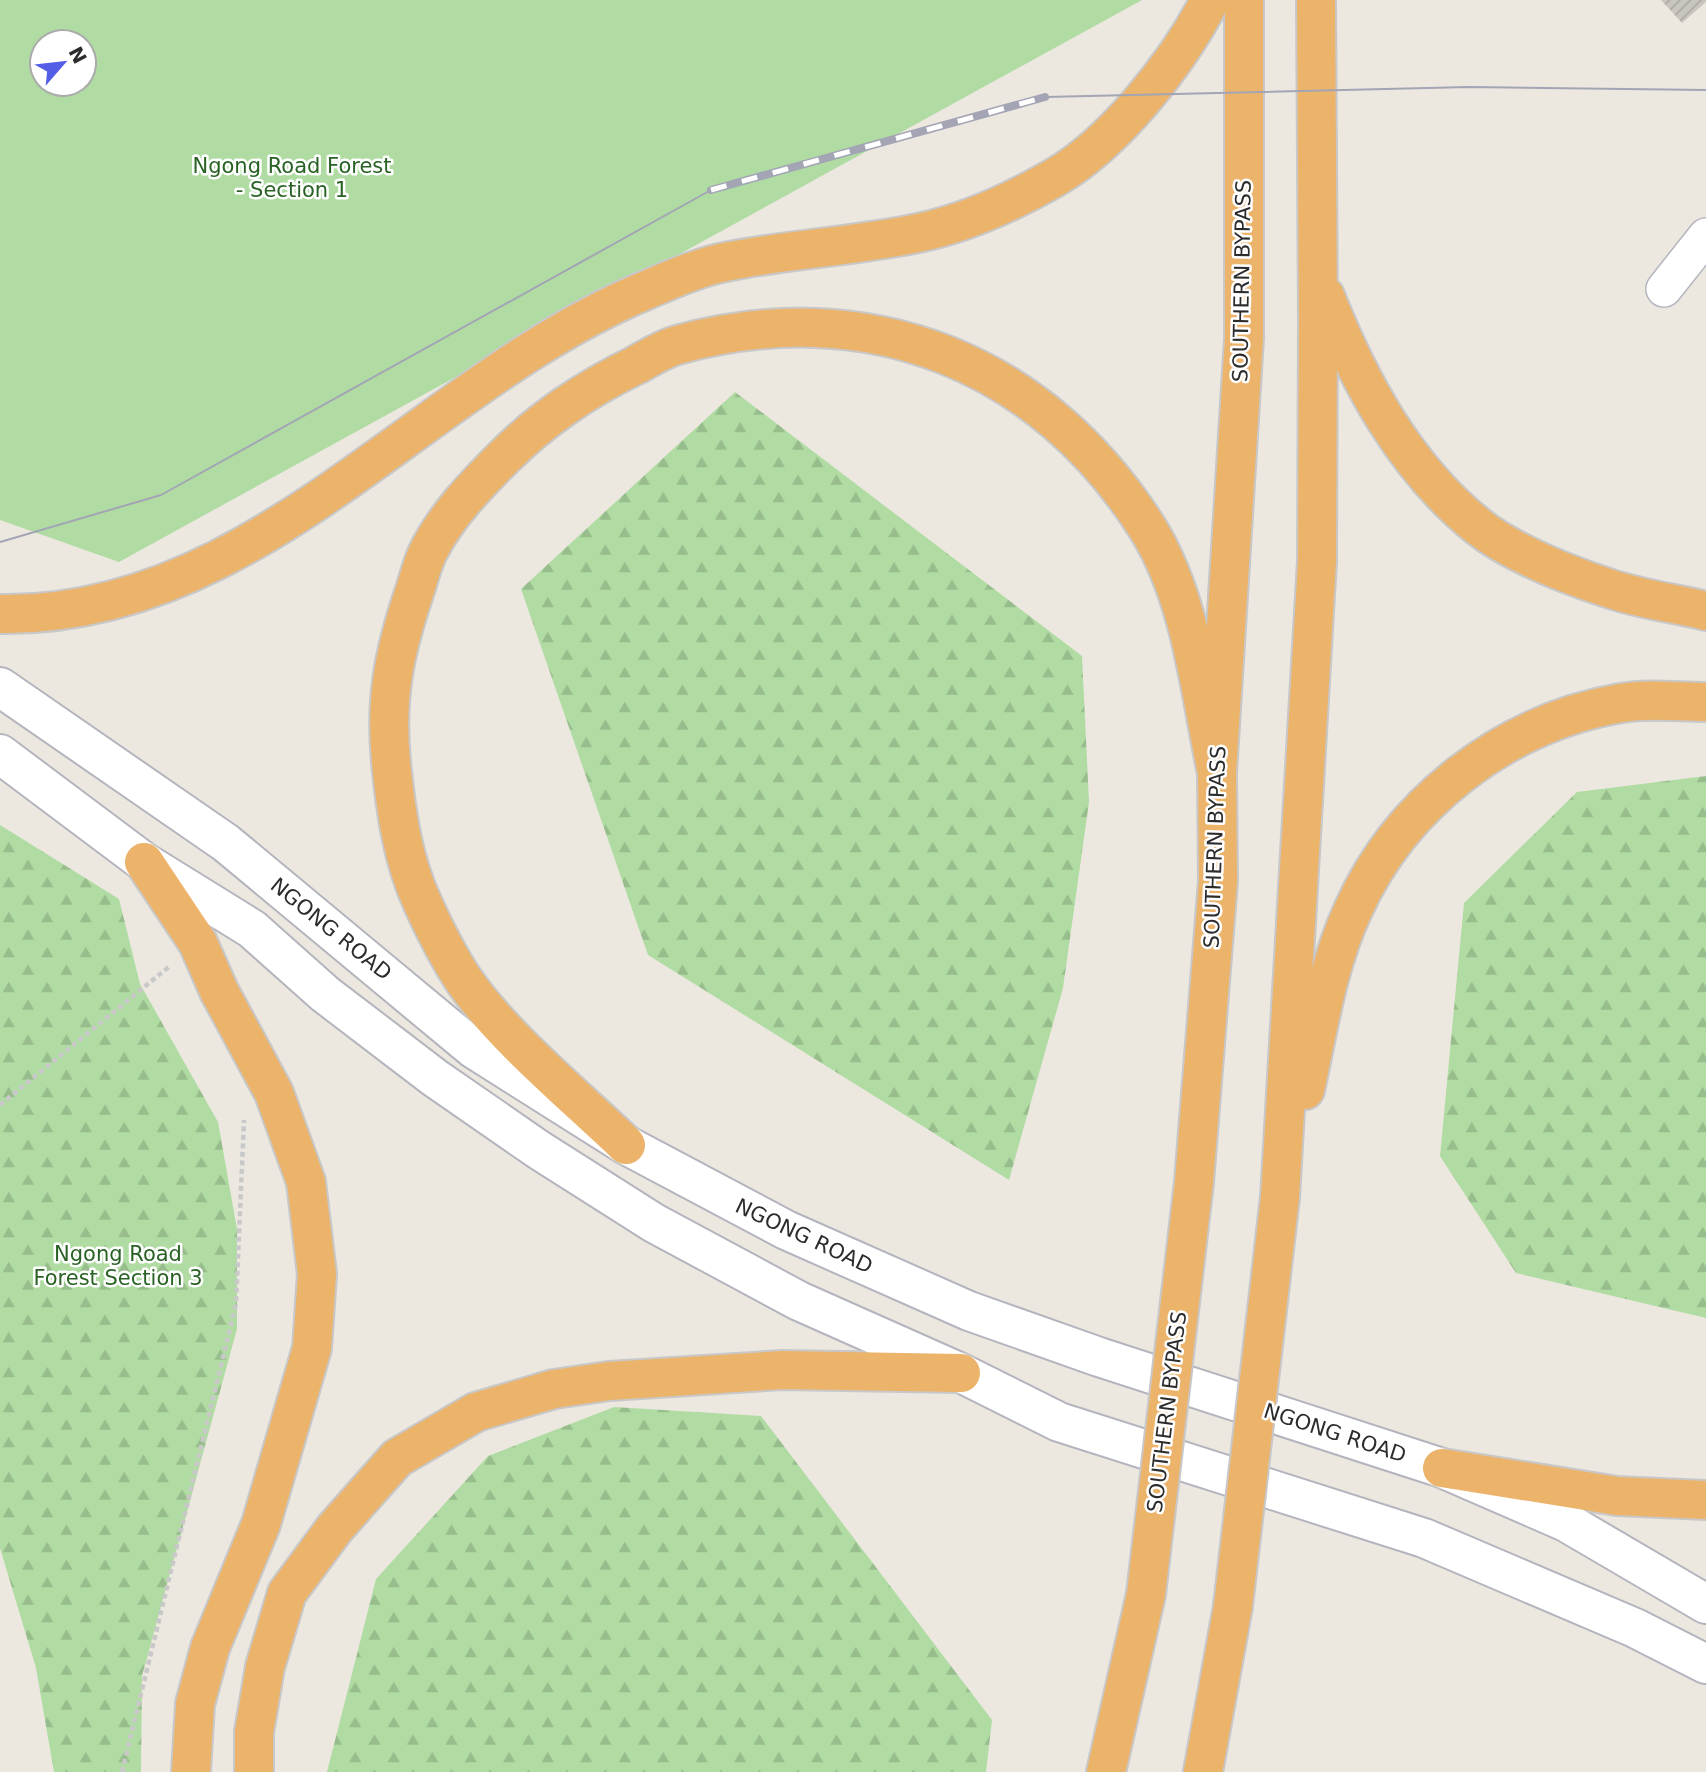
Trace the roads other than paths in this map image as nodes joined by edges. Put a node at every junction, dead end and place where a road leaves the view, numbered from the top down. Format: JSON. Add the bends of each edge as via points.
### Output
{"nodes":[{"id":1,"x":1210,"y":0,"type":"edge"},
{"id":2,"x":1244,"y":0,"type":"edge"},
{"id":3,"x":1316,"y":0,"type":"edge"},
{"id":4,"x":1706,"y":236,"type":"edge"},
{"id":5,"x":1318,"y":278,"type":"junction"},
{"id":6,"x":1664,"y":289,"type":"dead end"},
{"id":7,"x":1706,"y":611,"type":"edge"},
{"id":8,"x":0,"y":614,"type":"edge"},
{"id":9,"x":0,"y":687,"type":"edge"},
{"id":10,"x":1706,"y":702,"type":"edge"},
{"id":11,"x":0,"y":754,"type":"edge"},
{"id":12,"x":1217,"y":774,"type":"junction"},
{"id":13,"x":144,"y":862,"type":"junction"},
{"id":14,"x":626,"y":1145,"type":"junction"},
{"id":15,"x":1280,"y":1197,"type":"junction"},
{"id":16,"x":961,"y":1373,"type":"junction"},
{"id":17,"x":1442,"y":1468,"type":"junction"},
{"id":18,"x":1706,"y":1500,"type":"edge"},
{"id":19,"x":1706,"y":1604,"type":"edge"},
{"id":20,"x":1706,"y":1664,"type":"edge"},
{"id":21,"x":191,"y":1772,"type":"edge"},
{"id":22,"x":254,"y":1772,"type":"edge"},
{"id":23,"x":1106,"y":1772,"type":"edge"},
{"id":24,"x":1203,"y":1772,"type":"edge"}],
"edges":[{"from":1,"to":8,"type":"highway","via":[[1190,41],[1144,98],[1058,176],[989,211],[920,233],[726,261],[644,291],[580,321],[491,377],[370,465],[187,576],[121,601],[38,615]]},
{"from":2,"to":12,"type":"highway","name":"SOUTHERN BYPASS","via":[[1244,338]]},
{"from":3,"to":5,"type":"highway"},
{"from":4,"to":6,"type":"street"},
{"from":5,"to":7,"type":"highway","via":[[1349,355],[1393,431],[1418,467],[1481,529],[1536,559],[1610,589]]},
{"from":5,"to":15,"type":"highway","via":[[1318,548]]},
{"from":9,"to":14,"type":"main road","name":"NGONG ROAD","via":[[226,843],[474,1049]]},
{"from":10,"to":15,"type":"highway","via":[[1621,702],[1559,721],[1501,746],[1451,780],[1402,828],[1376,864],[1334,961]]},
{"from":11,"to":13,"type":"main road"},
{"from":12,"to":14,"type":"highway","via":[[1189,639],[1172,580],[1150,532],[1096,457],[1007,384],[953,355],[905,341],[832,328],[767,327],[673,346],[606,379],[540,422],[467,493],[428,551],[395,650],[388,730],[397,828],[421,900],[462,977],[502,1025]]},
{"from":12,"to":23,"type":"highway","name":"SOUTHERN BYPASS","bridge":true,"via":[[1218,881],[1194,1182],[1146,1594]]},
{"from":13,"to":16,"type":"main road","via":[[252,929],[325,994],[435,1078],[654,1223],[799,1301]]},
{"from":13,"to":21,"type":"highway","via":[[198,943],[274,1093],[306,1182],[317,1274],[312,1348],[261,1524],[210,1648],[195,1704]]},
{"from":14,"to":17,"type":"main road","name":"NGONG ROAD","via":[[786,1230],[969,1311]]},
{"from":15,"to":24,"type":"highway","bridge":true,"via":[[1233,1606]]},
{"from":16,"to":20,"type":"main road","via":[[1059,1422],[1424,1538],[1635,1628]]},
{"from":16,"to":22,"type":"highway","via":[[782,1370],[608,1381],[554,1389],[476,1412],[397,1458],[335,1528],[287,1593],[265,1667],[254,1731]]},
{"from":17,"to":18,"type":"highway","via":[[1617,1496]]},
{"from":17,"to":19,"type":"main road","name":"NGONG ROAD","via":[[1566,1522]]}]}
